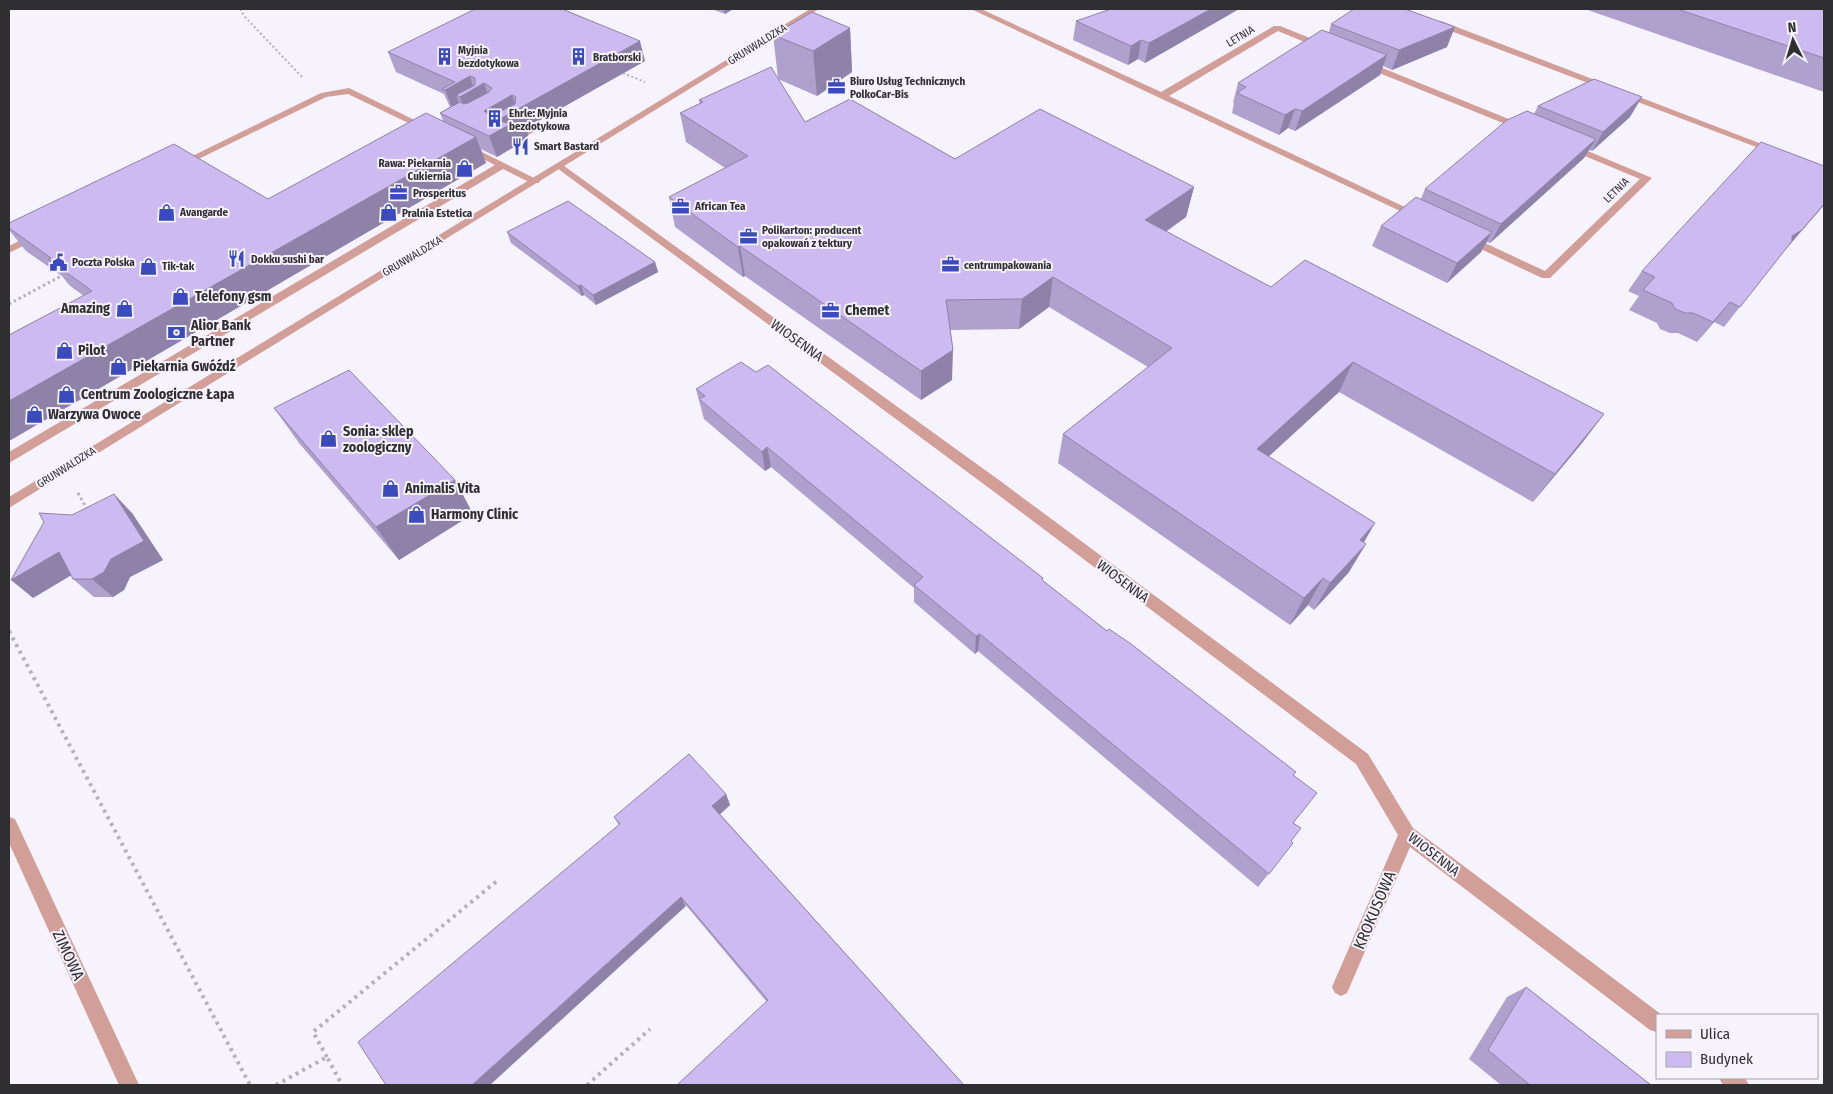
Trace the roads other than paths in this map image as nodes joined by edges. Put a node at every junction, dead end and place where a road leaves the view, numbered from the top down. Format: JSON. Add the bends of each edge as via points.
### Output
{"nodes":[{"id":1,"x":815,"y":9,"type":"edge"},
{"id":2,"x":974,"y":9,"type":"edge"},
{"id":3,"x":1427,"y":19,"type":"edge"},
{"id":4,"x":1333,"y":51,"type":"edge"},
{"id":5,"x":1351,"y":58,"type":"edge"},
{"id":6,"x":1162,"y":96,"type":"junction"},
{"id":7,"x":534,"y":128,"type":"dead end"},
{"id":8,"x":434,"y":132,"type":"edge"},
{"id":9,"x":1536,"y":133,"type":"edge"},
{"id":10,"x":514,"y":139,"type":"dead end"},
{"id":11,"x":460,"y":144,"type":"edge"},
{"id":12,"x":1564,"y":144,"type":"edge"},
{"id":13,"x":1787,"y":156,"type":"edge"},
{"id":14,"x":503,"y":166,"type":"junction"},
{"id":15,"x":560,"y":166,"type":"junction"},
{"id":16,"x":172,"y":168,"type":"edge"},
{"id":17,"x":535,"y":181,"type":"junction"},
{"id":18,"x":1430,"y":221,"type":"edge"},
{"id":19,"x":43,"y":232,"type":"edge"},
{"id":20,"x":1457,"y":234,"type":"edge"},
{"id":21,"x":9,"y":250,"type":"edge"},
{"id":22,"x":9,"y":458,"type":"edge"},
{"id":23,"x":9,"y":503,"type":"edge"},
{"id":24,"x":9,"y":825,"type":"edge"},
{"id":25,"x":1406,"y":834,"type":"junction"},
{"id":26,"x":1341,"y":987,"type":"dead end"},
{"id":27,"x":1656,"y":1022,"type":"edge"},
{"id":28,"x":129,"y":1085,"type":"edge"}],
"edges":[{"from":1,"to":15,"type":"street","name":"GRUNWALDZKA"},
{"from":2,"to":6,"type":"street"},
{"from":3,"to":13,"type":"street"},
{"from":4,"to":6,"type":"street","name":"LETNIA","via":[[1277,28]]},
{"from":5,"to":9,"type":"street"},
{"from":6,"to":18,"type":"street"},
{"from":7,"to":10,"type":"street"},
{"from":8,"to":16,"type":"street","via":[[349,91],[324,95]]},
{"from":11,"to":14,"type":"street"},
{"from":12,"to":20,"type":"street","name":"LETNIA","via":[[1647,178],[1546,276]]},
{"from":14,"to":17,"type":"street"},
{"from":14,"to":22,"type":"street"},
{"from":15,"to":17,"type":"street","name":"GRUNWALDZKA"},
{"from":15,"to":25,"type":"street","name":"WIOSENNA","via":[[1362,759]]},
{"from":17,"to":23,"type":"street","name":"GRUNWALDZKA"},
{"from":19,"to":21,"type":"street"},
{"from":24,"to":28,"type":"street","name":"ZIMOWA"},
{"from":25,"to":26,"type":"street","name":"KROKUSOWA"},
{"from":25,"to":27,"type":"street","name":"WIOSENNA"}]}
